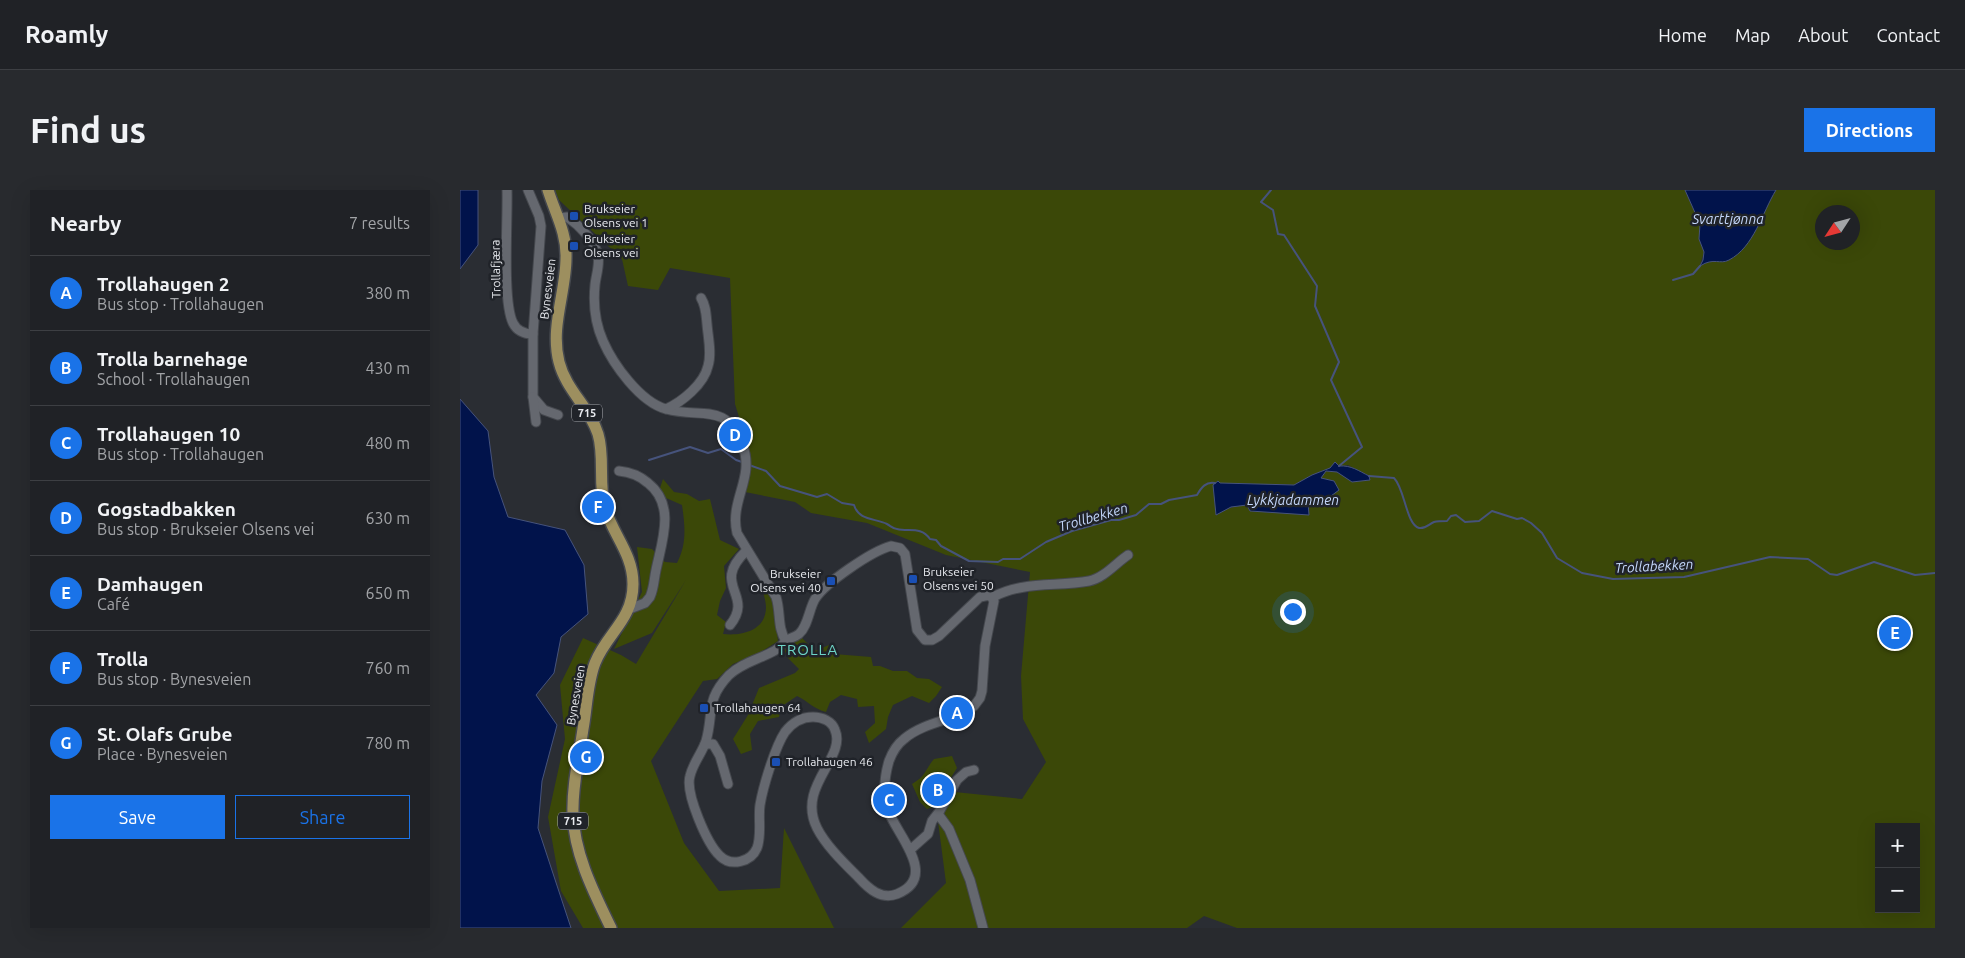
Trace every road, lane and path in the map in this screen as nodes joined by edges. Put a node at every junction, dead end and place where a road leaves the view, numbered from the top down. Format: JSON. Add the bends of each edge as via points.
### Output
{"nodes":[{"id":1,"x":507,"y":190,"type":"edge"},
{"id":2,"x":528,"y":190,"type":"edge"},
{"id":3,"x":548,"y":190,"type":"edge"},
{"id":4,"x":559,"y":218,"type":"junction"},
{"id":5,"x":701,"y":298,"type":"dead end"},
{"id":6,"x":533,"y":334,"type":"junction"},
{"id":7,"x":533,"y":397,"type":"junction"},
{"id":8,"x":666,"y":409,"type":"junction"},
{"id":9,"x":558,"y":415,"type":"dead end"},
{"id":10,"x":536,"y":422,"type":"dead end"},
{"id":11,"x":620,"y":471,"type":"dead end"},
{"id":12,"x":746,"y":551,"type":"junction"},
{"id":13,"x":1128,"y":555,"type":"dead end"},
{"id":14,"x":993,"y":597,"type":"junction"},
{"id":15,"x":629,"y":607,"type":"junction"},
{"id":16,"x":730,"y":625,"type":"dead end"},
{"id":17,"x":786,"y":641,"type":"junction"},
{"id":18,"x":705,"y":744,"type":"junction"},
{"id":19,"x":974,"y":770,"type":"dead end"},
{"id":20,"x":728,"y":784,"type":"dead end"},
{"id":21,"x":938,"y":814,"type":"junction"},
{"id":22,"x":910,"y":850,"type":"junction"},
{"id":23,"x":612,"y":928,"type":"edge"},
{"id":24,"x":983,"y":928,"type":"edge"}],
"edges":[{"from":1,"to":6,"type":"street","name":"Trollafjæra","via":[[511,316],[520,331]]},
{"from":2,"to":6,"type":"street","via":[[541,226]]},
{"from":3,"to":4,"type":"main road","name":"Bynesveien","number":"715"},
{"from":4,"to":8,"type":"street","via":[[567,217],[577,224],[597,253],[594,311],[605,345],[641,394]]},
{"from":4,"to":15,"type":"main road","name":"Bynesveien","number":"715","via":[[566,259],[557,331],[559,361],[569,387],[590,416],[598,434],[604,505],[632,569],[633,590]]},
{"from":5,"to":8,"type":"street","via":[[707,318],[709,365],[692,390]]},
{"from":6,"to":7,"type":"street"},
{"from":7,"to":9,"type":"street","via":[[544,410]]},
{"from":7,"to":10,"type":"street"},
{"from":8,"to":12,"type":"street","via":[[712,414],[723,418],[738,435],[745,453],[747,472],[736,506],[735,521]]},
{"from":11,"to":15,"type":"street","via":[[636,475],[650,484],[662,499],[665,521],[650,597],[644,603]]},
{"from":12,"to":16,"type":"street","via":[[731,571],[738,608]]},
{"from":12,"to":17,"type":"street","via":[[776,597],[780,628]]},
{"from":13,"to":14,"type":"street","via":[[1103,575],[1089,581],[1016,588]]},
{"from":14,"to":17,"type":"street","via":[[980,597],[939,636],[925,640],[917,630],[905,554],[900,548],[891,546],[825,587],[815,599],[801,632]]},
{"from":14,"to":22,"type":"street","via":[[980,698],[974,706],[957,716],[903,739],[892,754],[885,775],[885,799],[890,815]]},
{"from":15,"to":23,"type":"main road","name":"Bynesveien","number":"715","via":[[593,669],[573,806],[580,854]]},
{"from":17,"to":18,"type":"street","via":[[776,651],[742,665],[726,678],[711,704]]},
{"from":18,"to":20,"type":"street","via":[[713,744],[718,751]]},
{"from":18,"to":22,"type":"street","via":[[690,775],[689,793],[712,844],[725,860],[743,861],[756,850],[761,798],[779,744],[791,726],[810,717],[827,721],[834,727],[837,737],[835,750],[816,784],[812,799],[813,819],[825,840],[868,888],[888,896],[902,892],[912,881],[916,868]]},
{"from":19,"to":21,"type":"street","via":[[957,780]]},
{"from":21,"to":22,"type":"street","via":[[927,837]]},
{"from":21,"to":24,"type":"street","via":[[949,829],[970,880]]}]}
